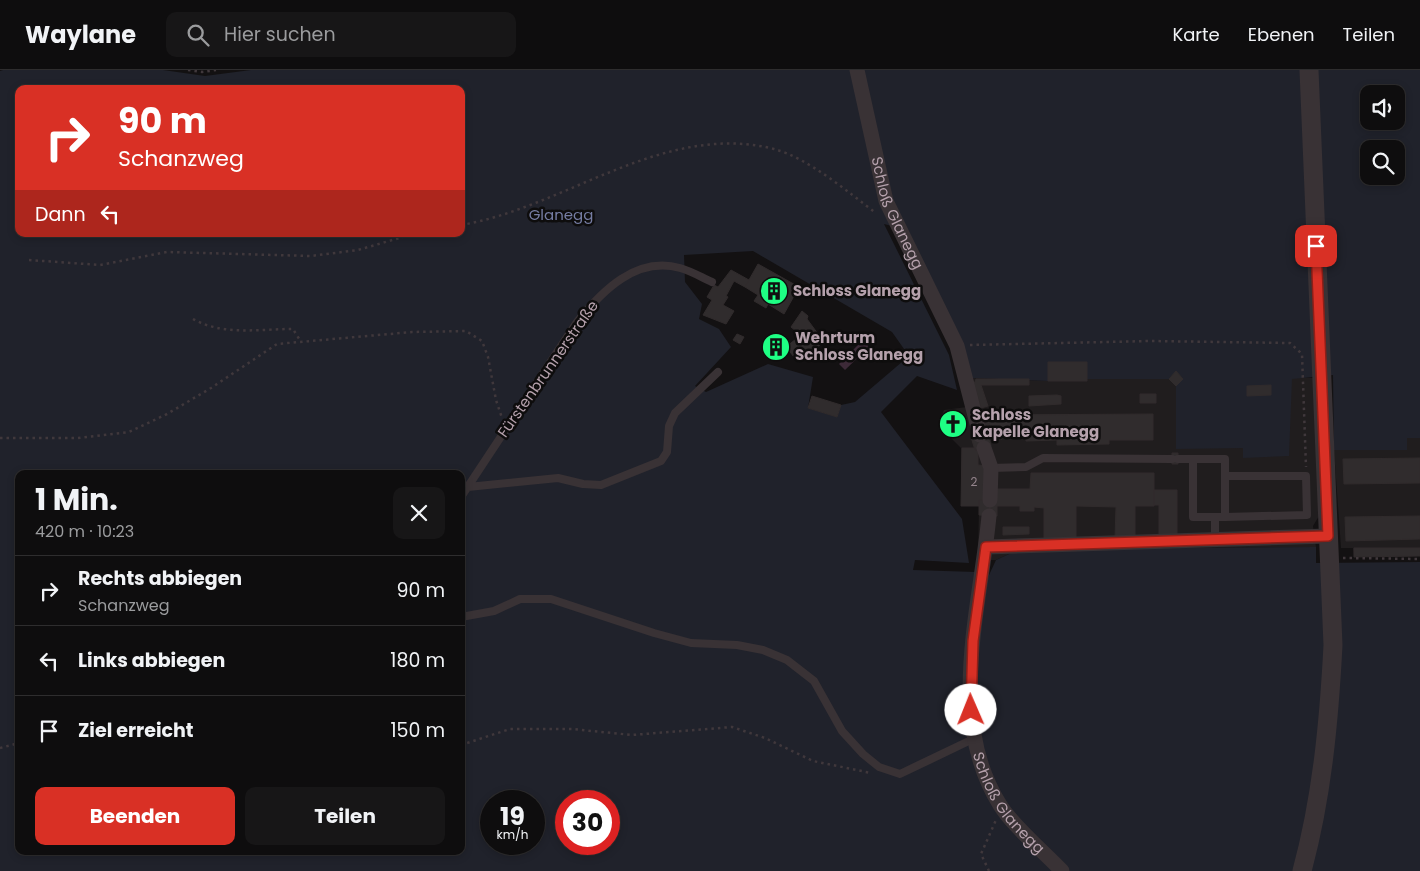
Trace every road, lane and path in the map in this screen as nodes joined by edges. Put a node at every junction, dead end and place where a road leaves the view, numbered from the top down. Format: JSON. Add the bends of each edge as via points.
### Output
{"nodes":[{"id":1,"x":188,"y":70,"type":"edge"},
{"id":2,"x":216,"y":70,"type":"edge"},
{"id":3,"x":857,"y":70,"type":"edge"},
{"id":4,"x":1309,"y":70,"type":"edge"},
{"id":5,"x":880,"y":215,"type":"dead end"},
{"id":6,"x":465,"y":224,"type":"edge"},
{"id":7,"x":403,"y":237,"type":"edge"},
{"id":8,"x":30,"y":260,"type":"dead end"},
{"id":9,"x":712,"y":282,"type":"dead end"},
{"id":10,"x":193,"y":319,"type":"dead end"},
{"id":11,"x":301,"y":342,"type":"junction"},
{"id":12,"x":957,"y":346,"type":"junction"},
{"id":13,"x":718,"y":372,"type":"dead end"},
{"id":14,"x":506,"y":429,"type":"junction"},
{"id":15,"x":0,"y":438,"type":"edge"},
{"id":16,"x":1193,"y":459,"type":"junction"},
{"id":17,"x":991,"y":468,"type":"junction"},
{"id":18,"x":1225,"y":476,"type":"junction"},
{"id":19,"x":1306,"y":476,"type":"junction"},
{"id":20,"x":468,"y":487,"type":"junction"},
{"id":21,"x":465,"y":491,"type":"edge"},
{"id":22,"x":1215,"y":517,"type":"junction"},
{"id":23,"x":1225,"y":517,"type":"junction"},
{"id":24,"x":1215,"y":534,"type":"dead end"},
{"id":25,"x":1328,"y":536,"type":"junction"},
{"id":26,"x":986,"y":547,"type":"junction"},
{"id":27,"x":1330,"y":558,"type":"junction"},
{"id":28,"x":1420,"y":559,"type":"edge"},
{"id":29,"x":465,"y":616,"type":"edge"},
{"id":30,"x":973,"y":740,"type":"junction"},
{"id":31,"x":15,"y":744,"type":"edge"},
{"id":32,"x":465,"y":744,"type":"edge"},
{"id":33,"x":0,"y":748,"type":"edge"},
{"id":34,"x":871,"y":773,"type":"dead end"},
{"id":35,"x":1001,"y":807,"type":"junction"},
{"id":36,"x":989,"y":871,"type":"edge"},
{"id":37,"x":1062,"y":871,"type":"edge"},
{"id":38,"x":1302,"y":871,"type":"edge"}],
"edges":[{"from":1,"to":2,"type":"path"},
{"from":3,"to":12,"type":"street","name":"Schloß Glanegg","via":[[886,201]]},
{"from":4,"to":25,"type":"street"},
{"from":5,"to":6,"type":"path","via":[[821,172],[774,149],[720,143],[658,156],[598,175],[537,202]]},
{"from":7,"to":8,"type":"path","via":[[358,250],[311,256],[167,252],[100,265]]},
{"from":9,"to":14,"type":"lane","name":"Fürstenbrunnerstraße","via":[[677,267],[648,267],[623,277],[599,295],[578,322]]},
{"from":10,"to":11,"type":"path","via":[[228,331],[293,329]]},
{"from":11,"to":14,"type":"path","via":[[412,332],[466,331],[482,341]]},
{"from":11,"to":15,"type":"path","via":[[277,344],[211,388],[129,432],[78,438]]},
{"from":12,"to":17,"type":"street","name":"Schloß Glanegg"},
{"from":12,"to":19,"type":"path","via":[[1151,341],[1290,343],[1302,354]]},
{"from":13,"to":20,"type":"lane","via":[[675,413],[669,426],[668,452],[661,461],[602,485],[558,478]]},
{"from":14,"to":20,"type":"lane","name":"Fürstenbrunnerstraße"},
{"from":16,"to":17,"type":"lane","via":[[1043,458],[1026,467]]},
{"from":16,"to":18,"type":"lane","via":[[1225,459]]},
{"from":16,"to":22,"type":"lane","via":[[1193,517]]},
{"from":17,"to":26,"type":"street","name":"Schloß Glanegg"},
{"from":18,"to":19,"type":"lane"},
{"from":18,"to":23,"type":"lane"},
{"from":19,"to":23,"type":"lane","via":[[1307,515]]},
{"from":20,"to":21,"type":"lane","name":"Fürstenbrunnerstraße"},
{"from":22,"to":23,"type":"lane"},
{"from":22,"to":24,"type":"lane"},
{"from":25,"to":26,"type":"street"},
{"from":25,"to":27,"type":"street"},
{"from":26,"to":30,"type":"street","name":"Schloß Glanegg","via":[[973,641],[970,696]]},
{"from":27,"to":28,"type":"path"},
{"from":27,"to":38,"type":"street","via":[[1333,645],[1328,724],[1321,783]]},
{"from":29,"to":30,"type":"lane","via":[[494,611],[520,599],[551,598],[691,643],[764,650],[787,660],[814,681],[842,731],[852,742],[879,767],[900,774]]},
{"from":30,"to":35,"type":"street","name":"Schloß Glanegg","via":[[989,786]]},
{"from":31,"to":33,"type":"path"},
{"from":32,"to":34,"type":"path","via":[[510,729],[572,729],[632,735],[732,727],[765,738],[813,761]]},
{"from":35,"to":36,"type":"path","via":[[981,854]]},
{"from":35,"to":37,"type":"street","name":"Schloß Glanegg"}]}
